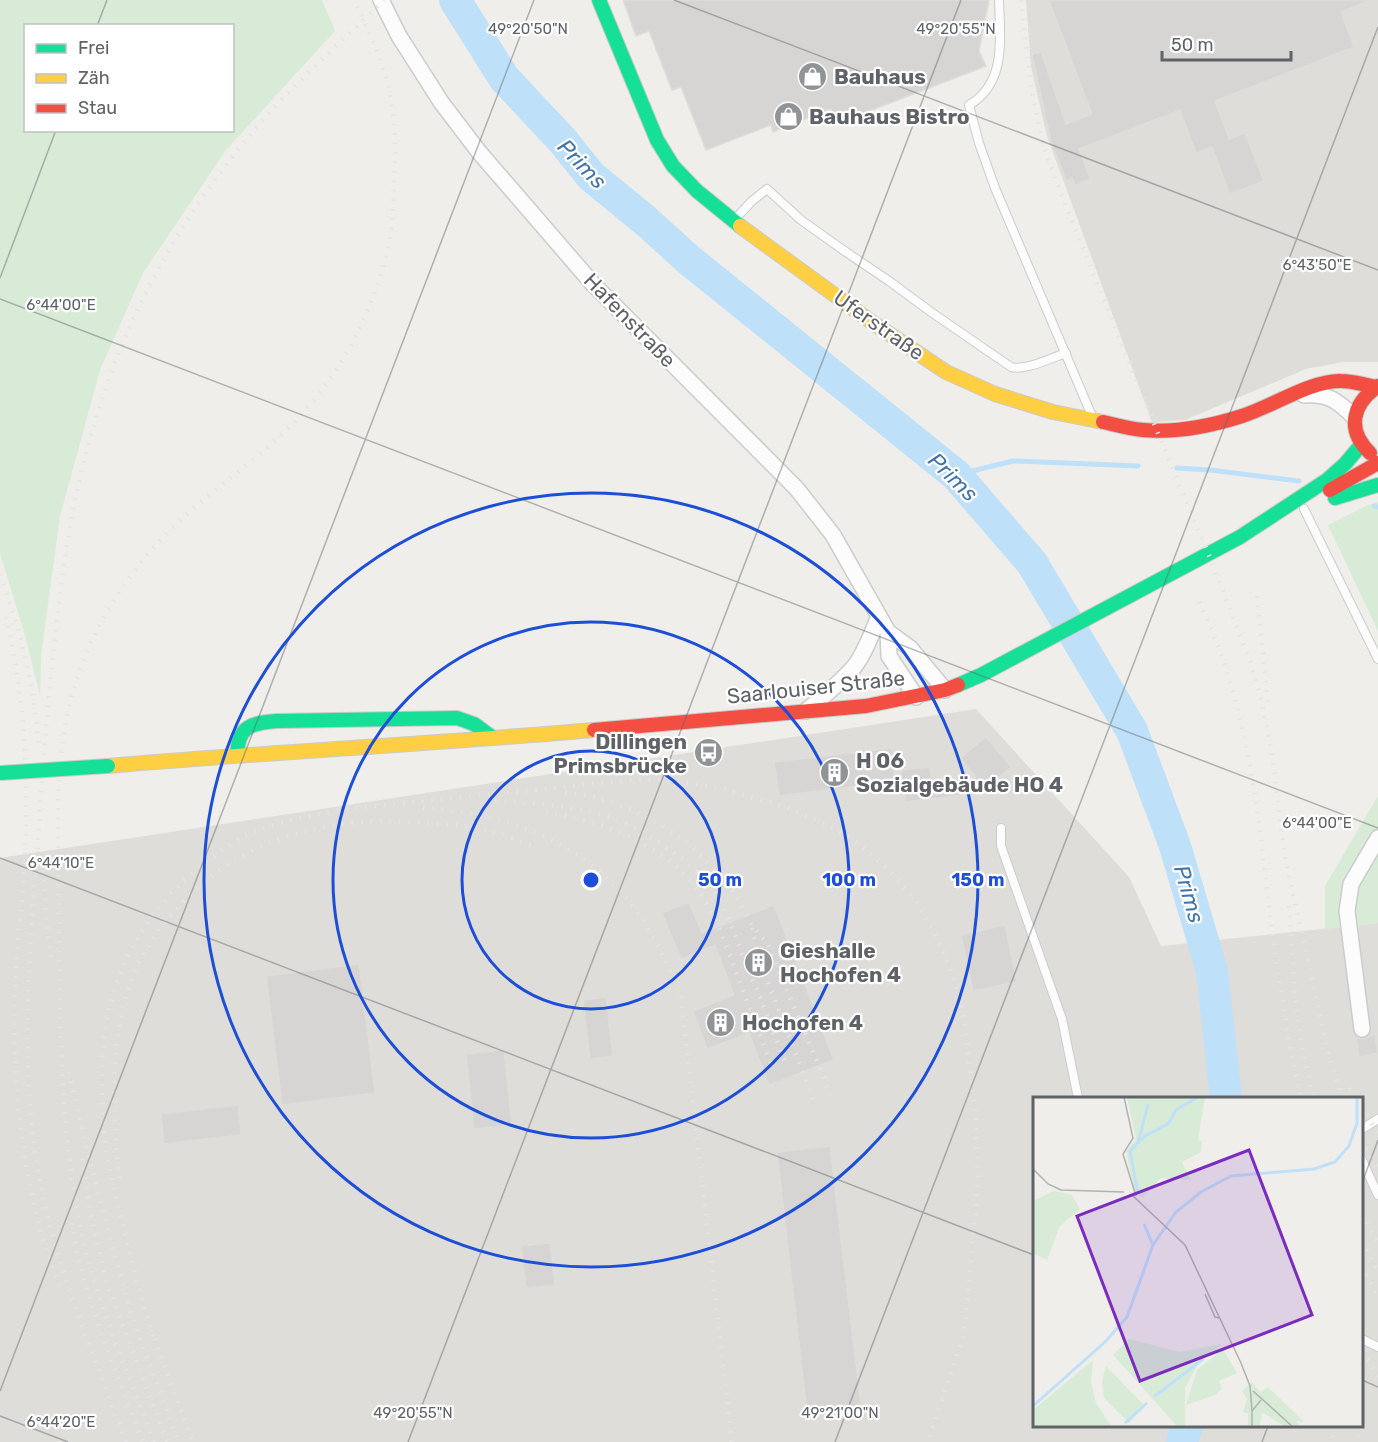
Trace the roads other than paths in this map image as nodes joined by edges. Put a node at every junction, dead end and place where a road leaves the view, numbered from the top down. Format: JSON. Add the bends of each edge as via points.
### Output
{"nodes":[{"id":1,"x":381,"y":0,"type":"edge"},
{"id":2,"x":599,"y":0,"type":"edge"},
{"id":3,"x":999,"y":0,"type":"edge"},
{"id":4,"x":733,"y":221,"type":"junction"},
{"id":5,"x":1066,"y":353,"type":"junction"},
{"id":6,"x":1377,"y":387,"type":"edge"},
{"id":7,"x":1292,"y":396,"type":"junction"},
{"id":8,"x":1354,"y":417,"type":"junction"},
{"id":9,"x":1094,"y":420,"type":"junction"},
{"id":10,"x":1361,"y":445,"type":"junction"},
{"id":11,"x":1378,"y":458,"type":"edge"},
{"id":12,"x":1378,"y":463,"type":"edge"},
{"id":13,"x":1378,"y":485,"type":"edge"},
{"id":14,"x":1304,"y":509,"type":"junction"},
{"id":15,"x":1275,"y":521,"type":"junction"},
{"id":16,"x":1246,"y":534,"type":"junction"},
{"id":17,"x":879,"y":616,"type":"junction"},
{"id":18,"x":888,"y":632,"type":"junction"},
{"id":19,"x":1378,"y":659,"type":"edge"},
{"id":20,"x":945,"y":690,"type":"junction"},
{"id":21,"x":916,"y":697,"type":"junction"},
{"id":22,"x":806,"y":711,"type":"junction"},
{"id":23,"x":495,"y":738,"type":"junction"},
{"id":24,"x":237,"y":755,"type":"junction"},
{"id":25,"x":0,"y":773,"type":"edge"},
{"id":26,"x":1001,"y":828,"type":"dead end"},
{"id":27,"x":1378,"y":838,"type":"edge"},
{"id":28,"x":1362,"y":1029,"type":"dead end"},
{"id":29,"x":1078,"y":1097,"type":"edge"},
{"id":30,"x":1378,"y":1119,"type":"edge"},
{"id":31,"x":1363,"y":1128,"type":"edge"},
{"id":32,"x":1363,"y":1162,"type":"edge"},
{"id":33,"x":1378,"y":1195,"type":"edge"},
{"id":34,"x":1363,"y":1340,"type":"edge"},
{"id":35,"x":1378,"y":1347,"type":"edge"}],
"edges":[{"from":1,"to":17,"type":"street","name":"Hafenstraße","via":[[441,102],[479,152],[593,284],[797,489],[833,535]]},
{"from":2,"to":4,"type":"main road","name":"Uferstraße","via":[[657,140],[697,191]]},
{"from":3,"to":5,"type":"lane","via":[[1000,40],[995,77],[969,105],[995,188]]},
{"from":4,"to":5,"type":"lane","via":[[767,189],[801,220],[1011,367],[1022,368]]},
{"from":4,"to":9,"type":"main road","name":"Uferstraße","via":[[946,372],[995,394]]},
{"from":5,"to":9,"type":"lane"},
{"from":6,"to":7,"type":"main road","name":"Uferstraße","via":[[1329,382]]},
{"from":6,"to":8,"type":"main road","via":[[1364,396]]},
{"from":7,"to":8,"type":"street","name":"Uferstraße","via":[[1317,394],[1331,398]]},
{"from":7,"to":9,"type":"main road","name":"Uferstraße","via":[[1243,416],[1192,428],[1141,430]]},
{"from":8,"to":10,"type":"main road"},
{"from":10,"to":11,"type":"main road"},
{"from":10,"to":16,"type":"main road","name":"Saarlouiser Straße","via":[[1333,476]]},
{"from":12,"to":15,"type":"main road","name":"Saarlouiser Straße"},
{"from":13,"to":14,"type":"main road","name":"Saarlouiser Straße"},
{"from":14,"to":15,"type":"main road","name":"Saarlouiser Straße"},
{"from":14,"to":19,"type":"lane"},
{"from":15,"to":16,"type":"main road","name":"Saarlouiser Straße"},
{"from":16,"to":20,"type":"main road","name":"Saarlouiser Straße","via":[[981,675]]},
{"from":17,"to":18,"type":"street","name":"Hafenstraße"},
{"from":17,"to":22,"type":"street","via":[[855,665]]},
{"from":18,"to":20,"type":"street","name":"Hafenstraße","via":[[910,648]]},
{"from":18,"to":21,"type":"street","name":"Hafenstraße","via":[[889,657]]},
{"from":20,"to":21,"type":"main road","name":"Saarlouiser Straße"},
{"from":21,"to":22,"type":"main road","name":"Saarlouiser Straße"},
{"from":22,"to":23,"type":"main road","name":"Saarlouiser Straße"},
{"from":23,"to":24,"type":"main road","name":"Saarlouiser Straße"},
{"from":23,"to":24,"type":"main road","via":[[457,718],[277,721],[250,724],[238,739]]},
{"from":24,"to":25,"type":"main road","name":"Saarlouiser Straße","bridge":true},
{"from":26,"to":29,"type":"lane","via":[[1001,846],[1062,1019]]},
{"from":27,"to":28,"type":"street","via":[[1351,884],[1347,911]]},
{"from":30,"to":31,"type":"lane"},
{"from":32,"to":33,"type":"lane"},
{"from":34,"to":35,"type":"lane"}]}
